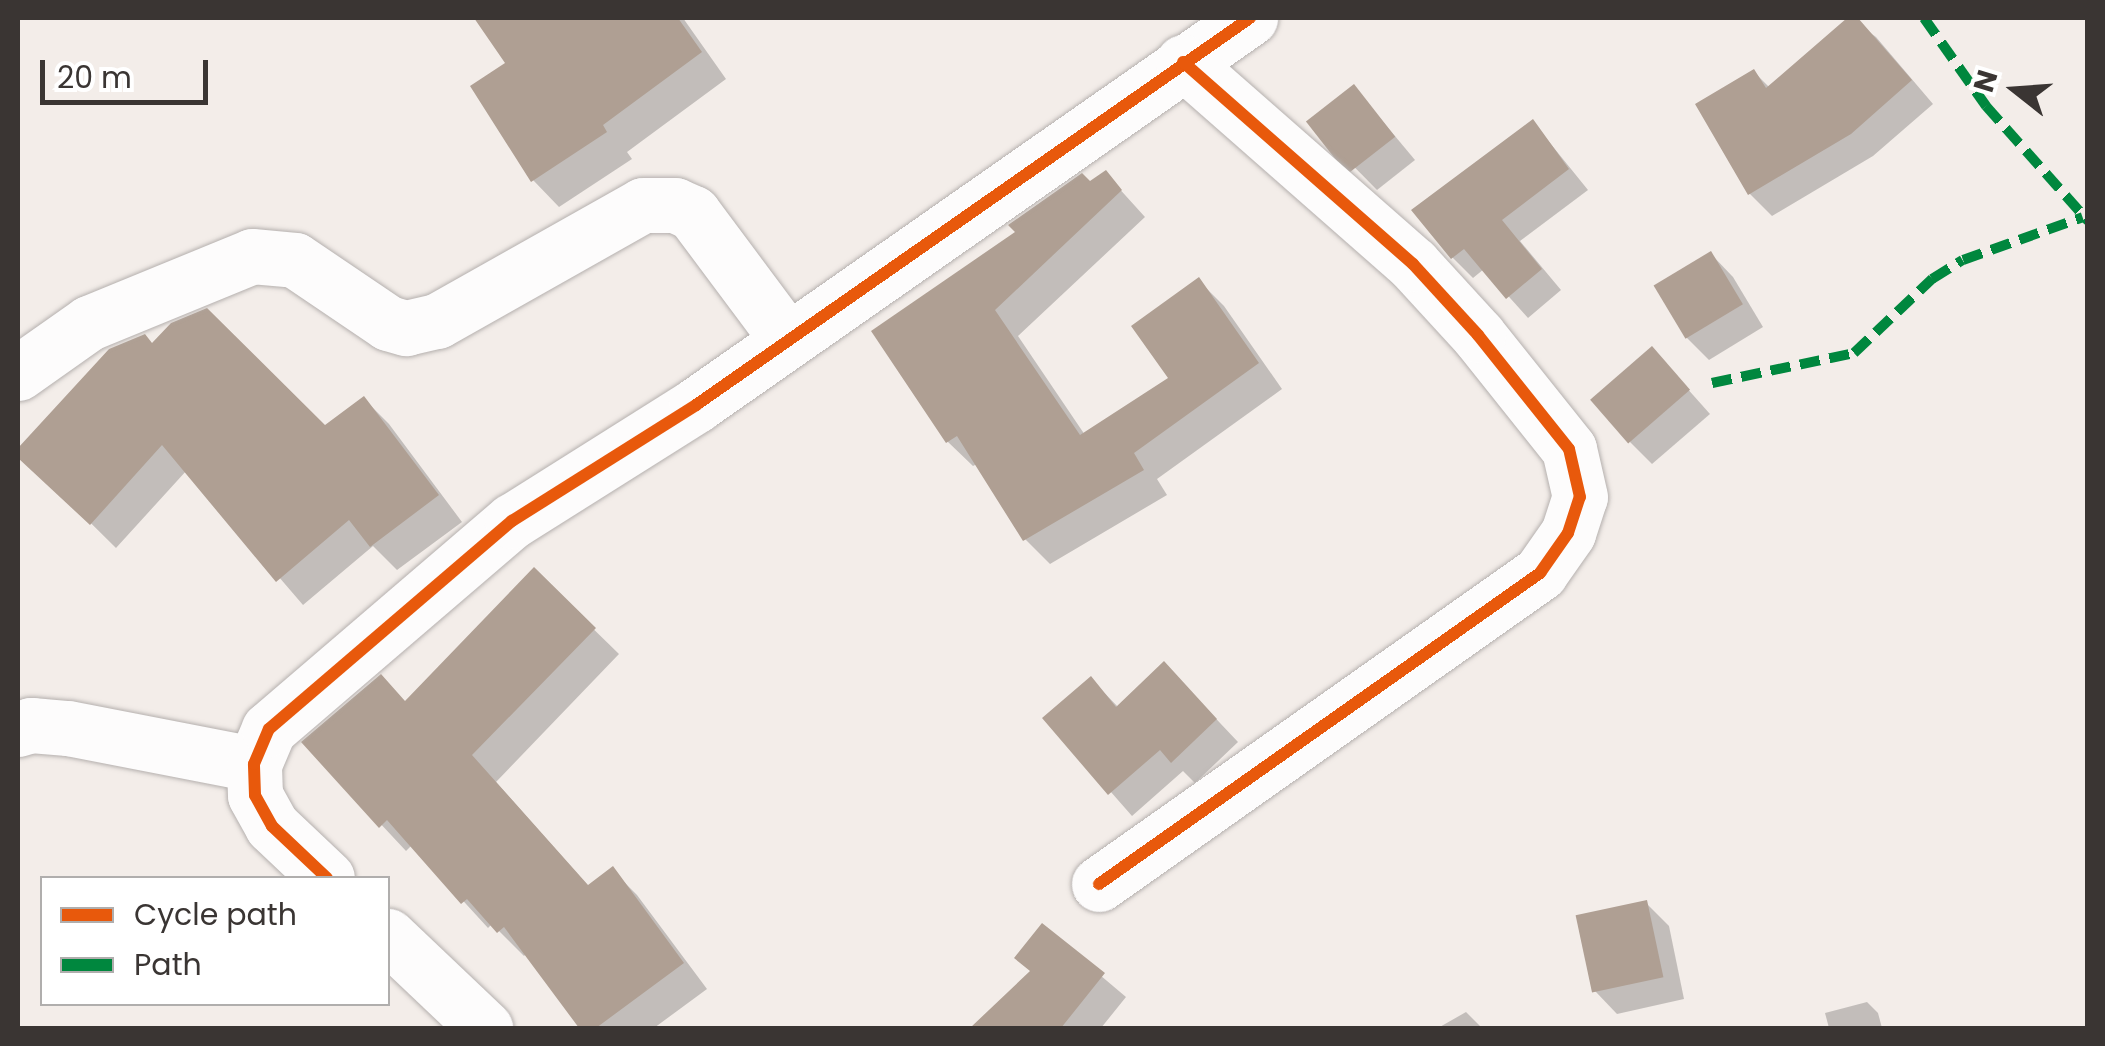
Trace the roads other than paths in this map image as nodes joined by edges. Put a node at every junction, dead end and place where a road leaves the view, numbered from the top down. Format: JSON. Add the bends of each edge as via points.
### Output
{"nodes":[{"id":1,"x":1250,"y":18,"type":"edge"},
{"id":2,"x":1183,"y":62,"type":"junction"},
{"id":3,"x":788,"y":339,"type":"junction"},
{"id":4,"x":18,"y":372,"type":"edge"},
{"id":5,"x":18,"y":730,"type":"edge"},
{"id":6,"x":254,"y":764,"type":"junction"},
{"id":7,"x":325,"y":876,"type":"edge"},
{"id":8,"x":1100,"y":884,"type":"dead end"},
{"id":9,"x":390,"y":938,"type":"edge"},
{"id":10,"x":485,"y":1028,"type":"edge"}],
"edges":[{"from":1,"to":2,"type":"street"},
{"from":2,"to":3,"type":"street"},
{"from":2,"to":8,"type":"street","via":[[1412,264],[1478,334],[1569,449],[1580,497],[1568,533],[1540,573]]},
{"from":3,"to":4,"type":"street","via":[[693,213],[643,204],[437,322],[406,328],[388,323],[295,260],[252,256],[89,323]]},
{"from":3,"to":6,"type":"street","via":[[512,522],[269,729]]},
{"from":5,"to":6,"type":"street","via":[[32,724],[68,728]]},
{"from":6,"to":7,"type":"street","via":[[255,795],[272,826]]},
{"from":9,"to":10,"type":"street"}]}
